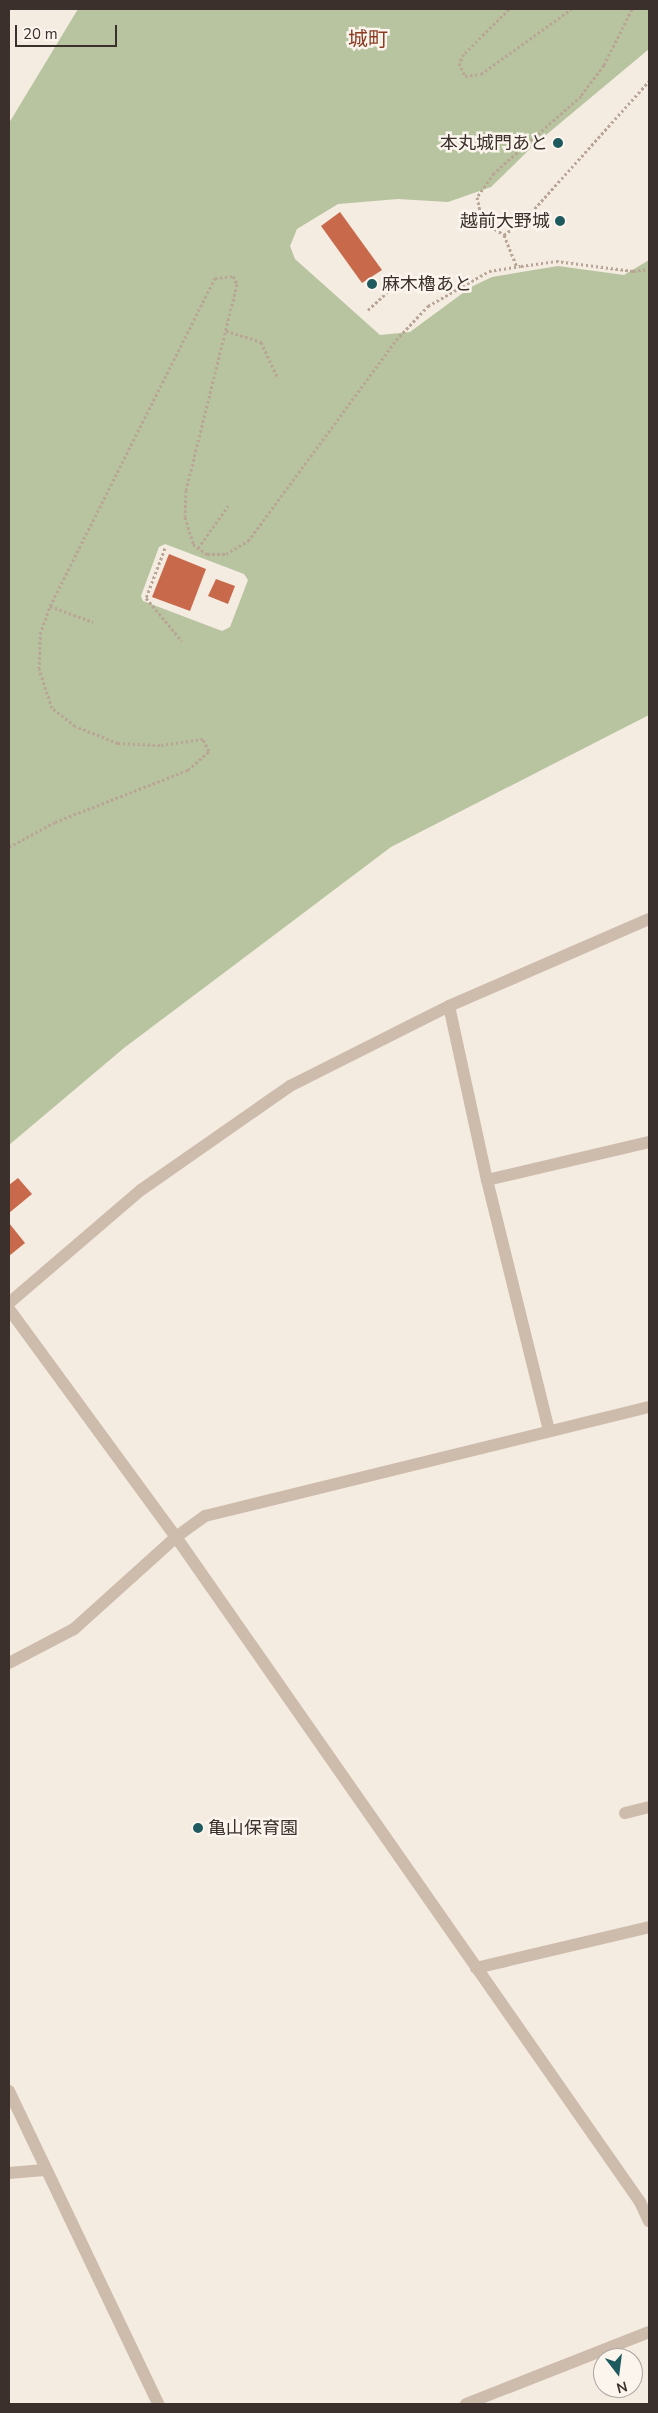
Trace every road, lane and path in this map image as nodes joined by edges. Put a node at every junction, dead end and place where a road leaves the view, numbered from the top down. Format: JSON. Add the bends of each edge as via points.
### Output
{"nodes":[{"id":1,"x":509,"y":9,"type":"edge"},
{"id":2,"x":571,"y":9,"type":"edge"},
{"id":3,"x":632,"y":9,"type":"edge"},
{"id":4,"x":649,"y":80,"type":"edge"},
{"id":5,"x":504,"y":235,"type":"junction"},
{"id":6,"x":517,"y":268,"type":"junction"},
{"id":7,"x":649,"y":269,"type":"edge"},
{"id":8,"x":396,"y":284,"type":"dead end"},
{"id":9,"x":368,"y":310,"type":"dead end"},
{"id":10,"x":226,"y":331,"type":"junction"},
{"id":11,"x":278,"y":378,"type":"dead end"},
{"id":12,"x":228,"y":506,"type":"dead end"},
{"id":13,"x":165,"y":548,"type":"dead end"},
{"id":14,"x":198,"y":548,"type":"junction"},
{"id":15,"x":50,"y":606,"type":"junction"},
{"id":16,"x":93,"y":622,"type":"dead end"},
{"id":17,"x":182,"y":641,"type":"dead end"},
{"id":18,"x":9,"y":847,"type":"edge"},
{"id":19,"x":649,"y":919,"type":"edge"},
{"id":20,"x":449,"y":1006,"type":"junction"},
{"id":21,"x":649,"y":1142,"type":"edge"},
{"id":22,"x":487,"y":1180,"type":"junction"},
{"id":23,"x":9,"y":1304,"type":"edge"},
{"id":24,"x":9,"y":1309,"type":"edge"},
{"id":25,"x":649,"y":1407,"type":"edge"},
{"id":26,"x":549,"y":1430,"type":"junction"},
{"id":27,"x":176,"y":1537,"type":"junction"},
{"id":28,"x":9,"y":1663,"type":"edge"},
{"id":29,"x":649,"y":1807,"type":"edge"},
{"id":30,"x":625,"y":1813,"type":"dead end"},
{"id":31,"x":649,"y":1927,"type":"edge"},
{"id":32,"x":476,"y":1968,"type":"junction"},
{"id":33,"x":9,"y":2091,"type":"edge"},
{"id":34,"x":44,"y":2170,"type":"junction"},
{"id":35,"x":9,"y":2173,"type":"edge"},
{"id":36,"x":649,"y":2221,"type":"edge"},
{"id":37,"x":649,"y":2332,"type":"edge"},
{"id":38,"x":158,"y":2404,"type":"edge"},
{"id":39,"x":466,"y":2404,"type":"edge"}],
"edges":[{"from":1,"to":2,"type":"path","via":[[464,54],[459,62],[465,76],[481,74]]},
{"from":3,"to":5,"type":"path","via":[[604,65],[581,96],[494,174],[477,197],[482,221]]},
{"from":4,"to":5,"type":"path","via":[[528,216]]},
{"from":5,"to":6,"type":"path"},
{"from":6,"to":7,"type":"path","via":[[556,261],[633,271]]},
{"from":6,"to":14,"type":"path","via":[[482,274],[428,306],[396,340],[248,541],[226,554],[207,554]]},
{"from":8,"to":9,"type":"path"},
{"from":10,"to":11,"type":"path","via":[[261,342]]},
{"from":10,"to":14,"type":"path","via":[[186,490],[185,517],[193,544]]},
{"from":10,"to":15,"type":"path","via":[[237,284],[233,276],[224,275],[215,278],[211,284],[134,444]]},
{"from":12,"to":14,"type":"path"},
{"from":13,"to":17,"type":"path","via":[[146,598]]},
{"from":15,"to":16,"type":"path"},
{"from":15,"to":18,"type":"path","via":[[40,634],[39,669],[52,708],[75,726],[118,743],[160,745],[203,739],[209,751],[188,770],[55,822]]},
{"from":19,"to":20,"type":"street"},
{"from":20,"to":22,"type":"street"},
{"from":20,"to":23,"type":"street","via":[[290,1086],[141,1190]]},
{"from":21,"to":22,"type":"street"},
{"from":22,"to":26,"type":"street"},
{"from":24,"to":27,"type":"street"},
{"from":25,"to":26,"type":"street"},
{"from":26,"to":27,"type":"street","via":[[205,1516]]},
{"from":27,"to":28,"type":"street","via":[[74,1629]]},
{"from":27,"to":32,"type":"street"},
{"from":29,"to":30,"type":"street"},
{"from":31,"to":32,"type":"street"},
{"from":32,"to":36,"type":"street","via":[[640,2202]]},
{"from":33,"to":34,"type":"street"},
{"from":34,"to":35,"type":"street"},
{"from":34,"to":38,"type":"street"},
{"from":37,"to":39,"type":"street"}]}
